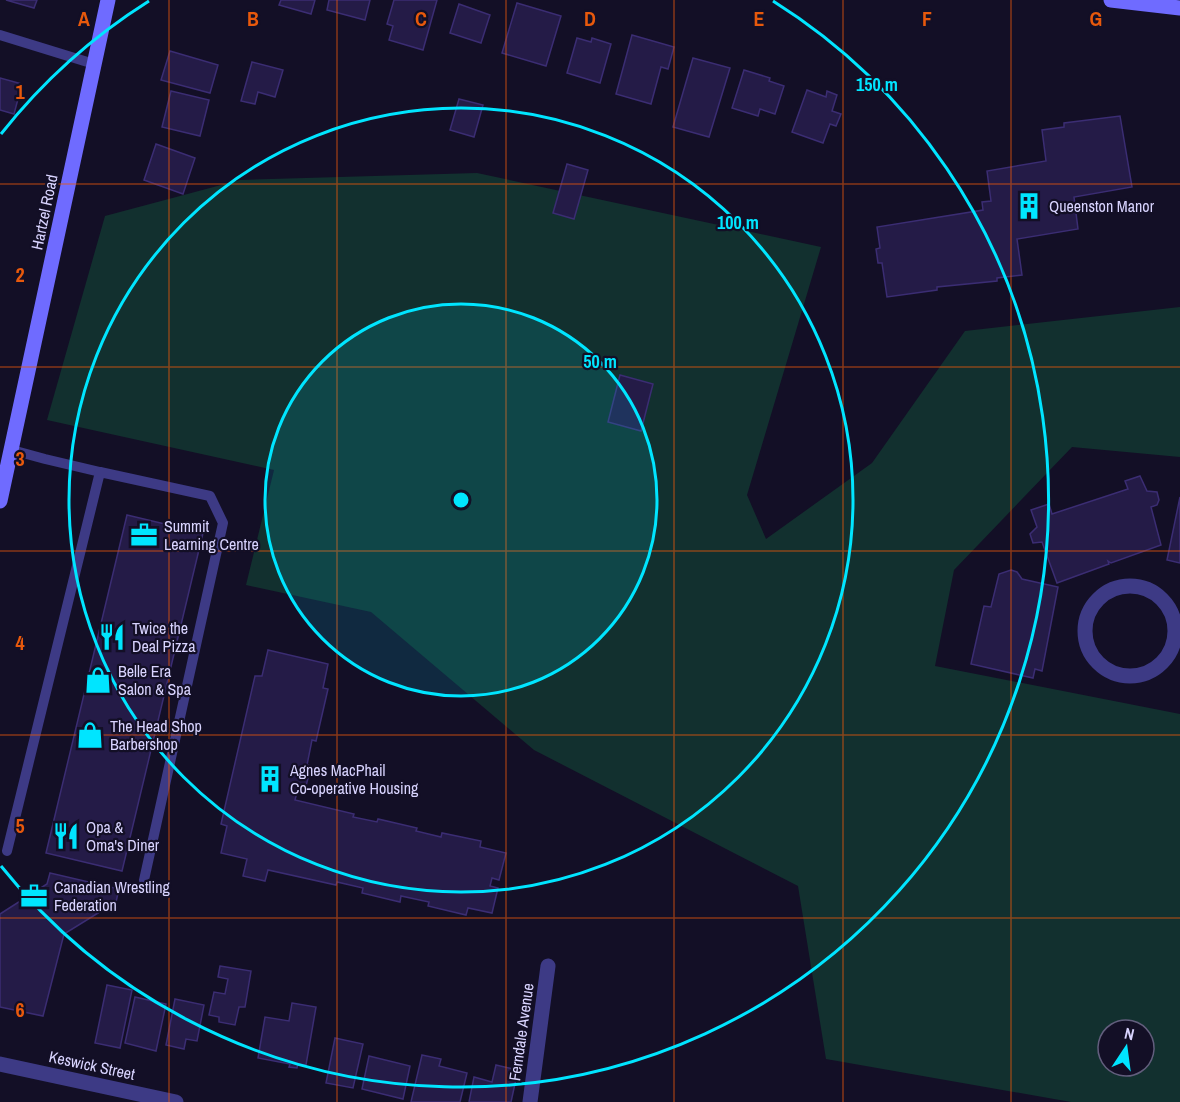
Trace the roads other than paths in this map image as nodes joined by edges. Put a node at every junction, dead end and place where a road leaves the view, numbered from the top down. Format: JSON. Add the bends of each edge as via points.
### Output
{"nodes":[{"id":1,"x":108,"y":0,"type":"edge"},
{"id":2,"x":1111,"y":0,"type":"edge"},
{"id":3,"x":1180,"y":8,"type":"edge"},
{"id":4,"x":0,"y":35,"type":"edge"},
{"id":5,"x":94,"y":64,"type":"junction"},
{"id":6,"x":12,"y":450,"type":"junction"},
{"id":7,"x":100,"y":472,"type":"junction"},
{"id":8,"x":0,"y":501,"type":"edge"},
{"id":9,"x":1180,"y":598,"type":"edge"},
{"id":10,"x":1164,"y":601,"type":"junction"},
{"id":11,"x":7,"y":850,"type":"dead end"},
{"id":12,"x":144,"y":880,"type":"dead end"},
{"id":13,"x":548,"y":966,"type":"dead end"},
{"id":14,"x":0,"y":1064,"type":"edge"},
{"id":15,"x":176,"y":1102,"type":"edge"},
{"id":16,"x":530,"y":1102,"type":"edge"}],
"edges":[{"from":1,"to":5,"type":"street","name":"Hartzel Road"},
{"from":2,"to":3,"type":"street"},
{"from":4,"to":5,"type":"lane"},
{"from":5,"to":6,"type":"street","name":"Hartzel Road"},
{"from":6,"to":7,"type":"lane"},
{"from":6,"to":8,"type":"street","name":"Hartzel Road"},
{"from":7,"to":11,"type":"lane"},
{"from":7,"to":12,"type":"lane","via":[[210,496],[223,523]]},
{"from":9,"to":10,"type":"street"},
{"from":10,"to":10,"type":"street","via":[[1152,591],[1124,586],[1099,599],[1086,623],[1086,638],[1098,662],[1111,671],[1141,675],[1167,658],[1176,629]]},
{"from":13,"to":16,"type":"street","name":"Ferndale Avenue"},
{"from":14,"to":15,"type":"street","name":"Keswick Street"}]}
